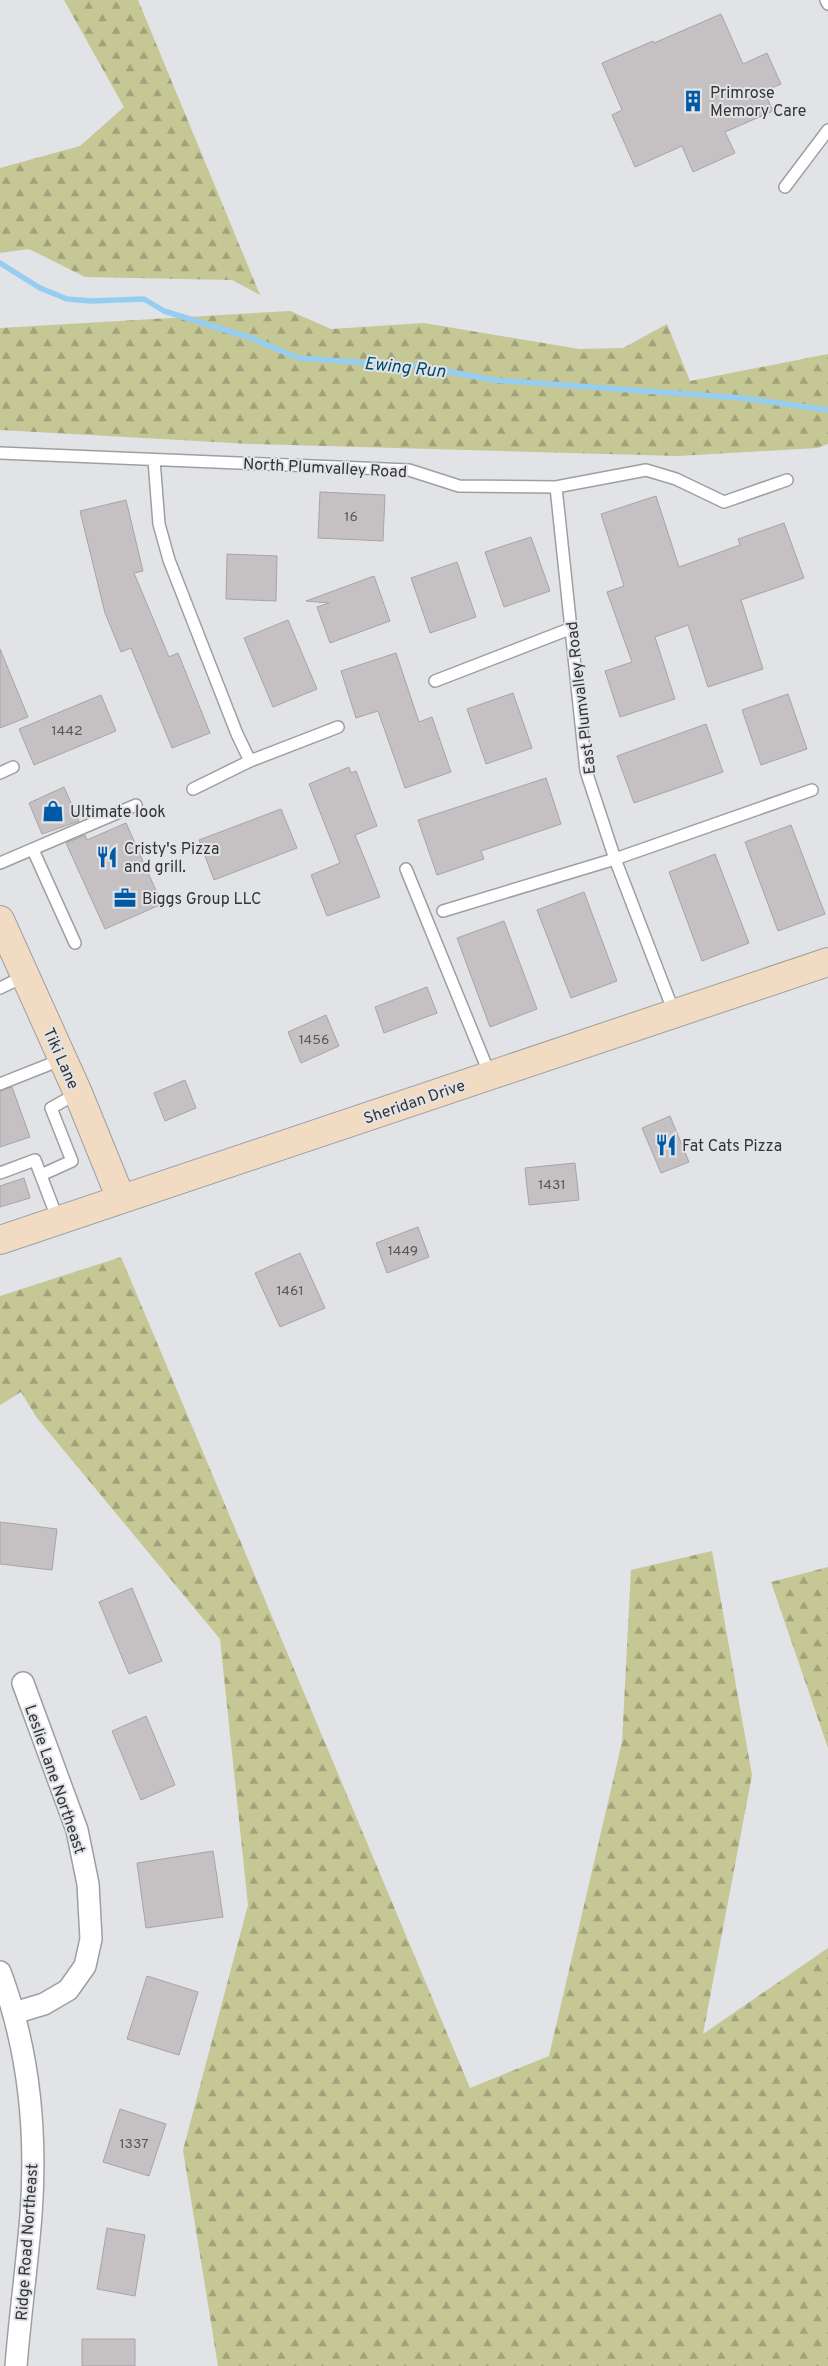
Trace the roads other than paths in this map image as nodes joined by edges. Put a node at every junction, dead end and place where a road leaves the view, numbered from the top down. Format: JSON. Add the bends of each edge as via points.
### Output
{"nodes":[{"id":1,"x":826,"y":0,"type":"edge"},
{"id":2,"x":828,"y":4,"type":"edge"},
{"id":3,"x":828,"y":130,"type":"edge"},
{"id":4,"x":785,"y":188,"type":"dead end"},
{"id":5,"x":0,"y":453,"type":"edge"},
{"id":6,"x":154,"y":460,"type":"junction"},
{"id":7,"x":787,"y":480,"type":"dead end"},
{"id":8,"x":556,"y":487,"type":"junction"},
{"id":9,"x":572,"y":628,"type":"junction"},
{"id":10,"x":435,"y":681,"type":"dead end"},
{"id":11,"x":338,"y":727,"type":"dead end"},
{"id":12,"x":250,"y":761,"type":"junction"},
{"id":13,"x":13,"y":767,"type":"dead end"},
{"id":14,"x":0,"y":773,"type":"edge"},
{"id":15,"x":193,"y":789,"type":"dead end"},
{"id":16,"x":812,"y":790,"type":"dead end"},
{"id":17,"x":136,"y":805,"type":"dead end"},
{"id":18,"x":33,"y":850,"type":"junction"},
{"id":19,"x":615,"y":859,"type":"junction"},
{"id":20,"x":0,"y":863,"type":"edge"},
{"id":21,"x":406,"y":869,"type":"dead end"},
{"id":22,"x":443,"y":911,"type":"dead end"},
{"id":23,"x":0,"y":920,"type":"edge"},
{"id":24,"x":75,"y":944,"type":"dead end"},
{"id":25,"x":828,"y":962,"type":"edge"},
{"id":26,"x":25,"y":976,"type":"junction"},
{"id":27,"x":0,"y":988,"type":"edge"},
{"id":28,"x":674,"y":1015,"type":"junction"},
{"id":29,"x":63,"y":1059,"type":"junction"},
{"id":30,"x":490,"y":1075,"type":"junction"},
{"id":31,"x":0,"y":1084,"type":"edge"},
{"id":32,"x":78,"y":1093,"type":"junction"},
{"id":33,"x":0,"y":1173,"type":"edge"},
{"id":34,"x":41,"y":1175,"type":"junction"},
{"id":35,"x":121,"y":1199,"type":"junction"},
{"id":36,"x":58,"y":1220,"type":"junction"},
{"id":37,"x":0,"y":1240,"type":"edge"},
{"id":38,"x":23,"y":1683,"type":"dead end"},
{"id":39,"x":0,"y":1972,"type":"edge"},
{"id":40,"x":14,"y":2013,"type":"junction"},
{"id":41,"x":16,"y":2366,"type":"edge"}],
"edges":[{"from":1,"to":2,"type":"lane"},
{"from":3,"to":4,"type":"lane"},
{"from":5,"to":6,"type":"lane","name":"North Plumvalley Road"},
{"from":6,"to":8,"type":"lane","name":"North Plumvalley Road","via":[[409,470],[459,486]]},
{"from":6,"to":12,"type":"lane","via":[[158,524],[169,560]]},
{"from":7,"to":8,"type":"lane","name":"North Plumvalley Road","via":[[724,502],[676,479],[646,470]]},
{"from":8,"to":9,"type":"lane","name":"East Plumvalley Road"},
{"from":9,"to":10,"type":"lane"},
{"from":9,"to":19,"type":"lane","name":"East Plumvalley Road","via":[[586,771]]},
{"from":11,"to":12,"type":"lane"},
{"from":12,"to":15,"type":"lane"},
{"from":13,"to":14,"type":"lane"},
{"from":16,"to":19,"type":"lane"},
{"from":17,"to":18,"type":"lane"},
{"from":18,"to":20,"type":"lane"},
{"from":18,"to":24,"type":"lane"},
{"from":19,"to":22,"type":"lane"},
{"from":19,"to":28,"type":"lane","name":"East Plumvalley Road"},
{"from":21,"to":30,"type":"lane"},
{"from":23,"to":26,"type":"street","name":"Tiki Lane"},
{"from":25,"to":28,"type":"street","name":"Sheridan Drive"},
{"from":26,"to":27,"type":"lane"},
{"from":26,"to":29,"type":"street","name":"Tiki Lane"},
{"from":28,"to":30,"type":"street","name":"Sheridan Drive"},
{"from":29,"to":31,"type":"lane"},
{"from":29,"to":32,"type":"street","name":"Tiki Lane"},
{"from":30,"to":35,"type":"street","name":"Sheridan Drive"},
{"from":32,"to":34,"type":"lane","via":[[51,1108],[72,1161]]},
{"from":32,"to":35,"type":"street","name":"Tiki Lane"},
{"from":33,"to":34,"type":"lane","via":[[35,1160]]},
{"from":34,"to":36,"type":"lane"},
{"from":35,"to":36,"type":"street","name":"Sheridan Drive"},
{"from":36,"to":37,"type":"street","name":"Sheridan Drive"},
{"from":38,"to":40,"type":"street","name":"Leslie Lane Northeast","via":[[77,1830],[88,1884],[90,1939],[85,1966],[68,1990],[44,2004]]},
{"from":39,"to":40,"type":"street","name":"Ridge Road Northeast"},
{"from":40,"to":41,"type":"street","name":"Ridge Road Northeast","via":[[30,2104],[33,2161]]}]}
